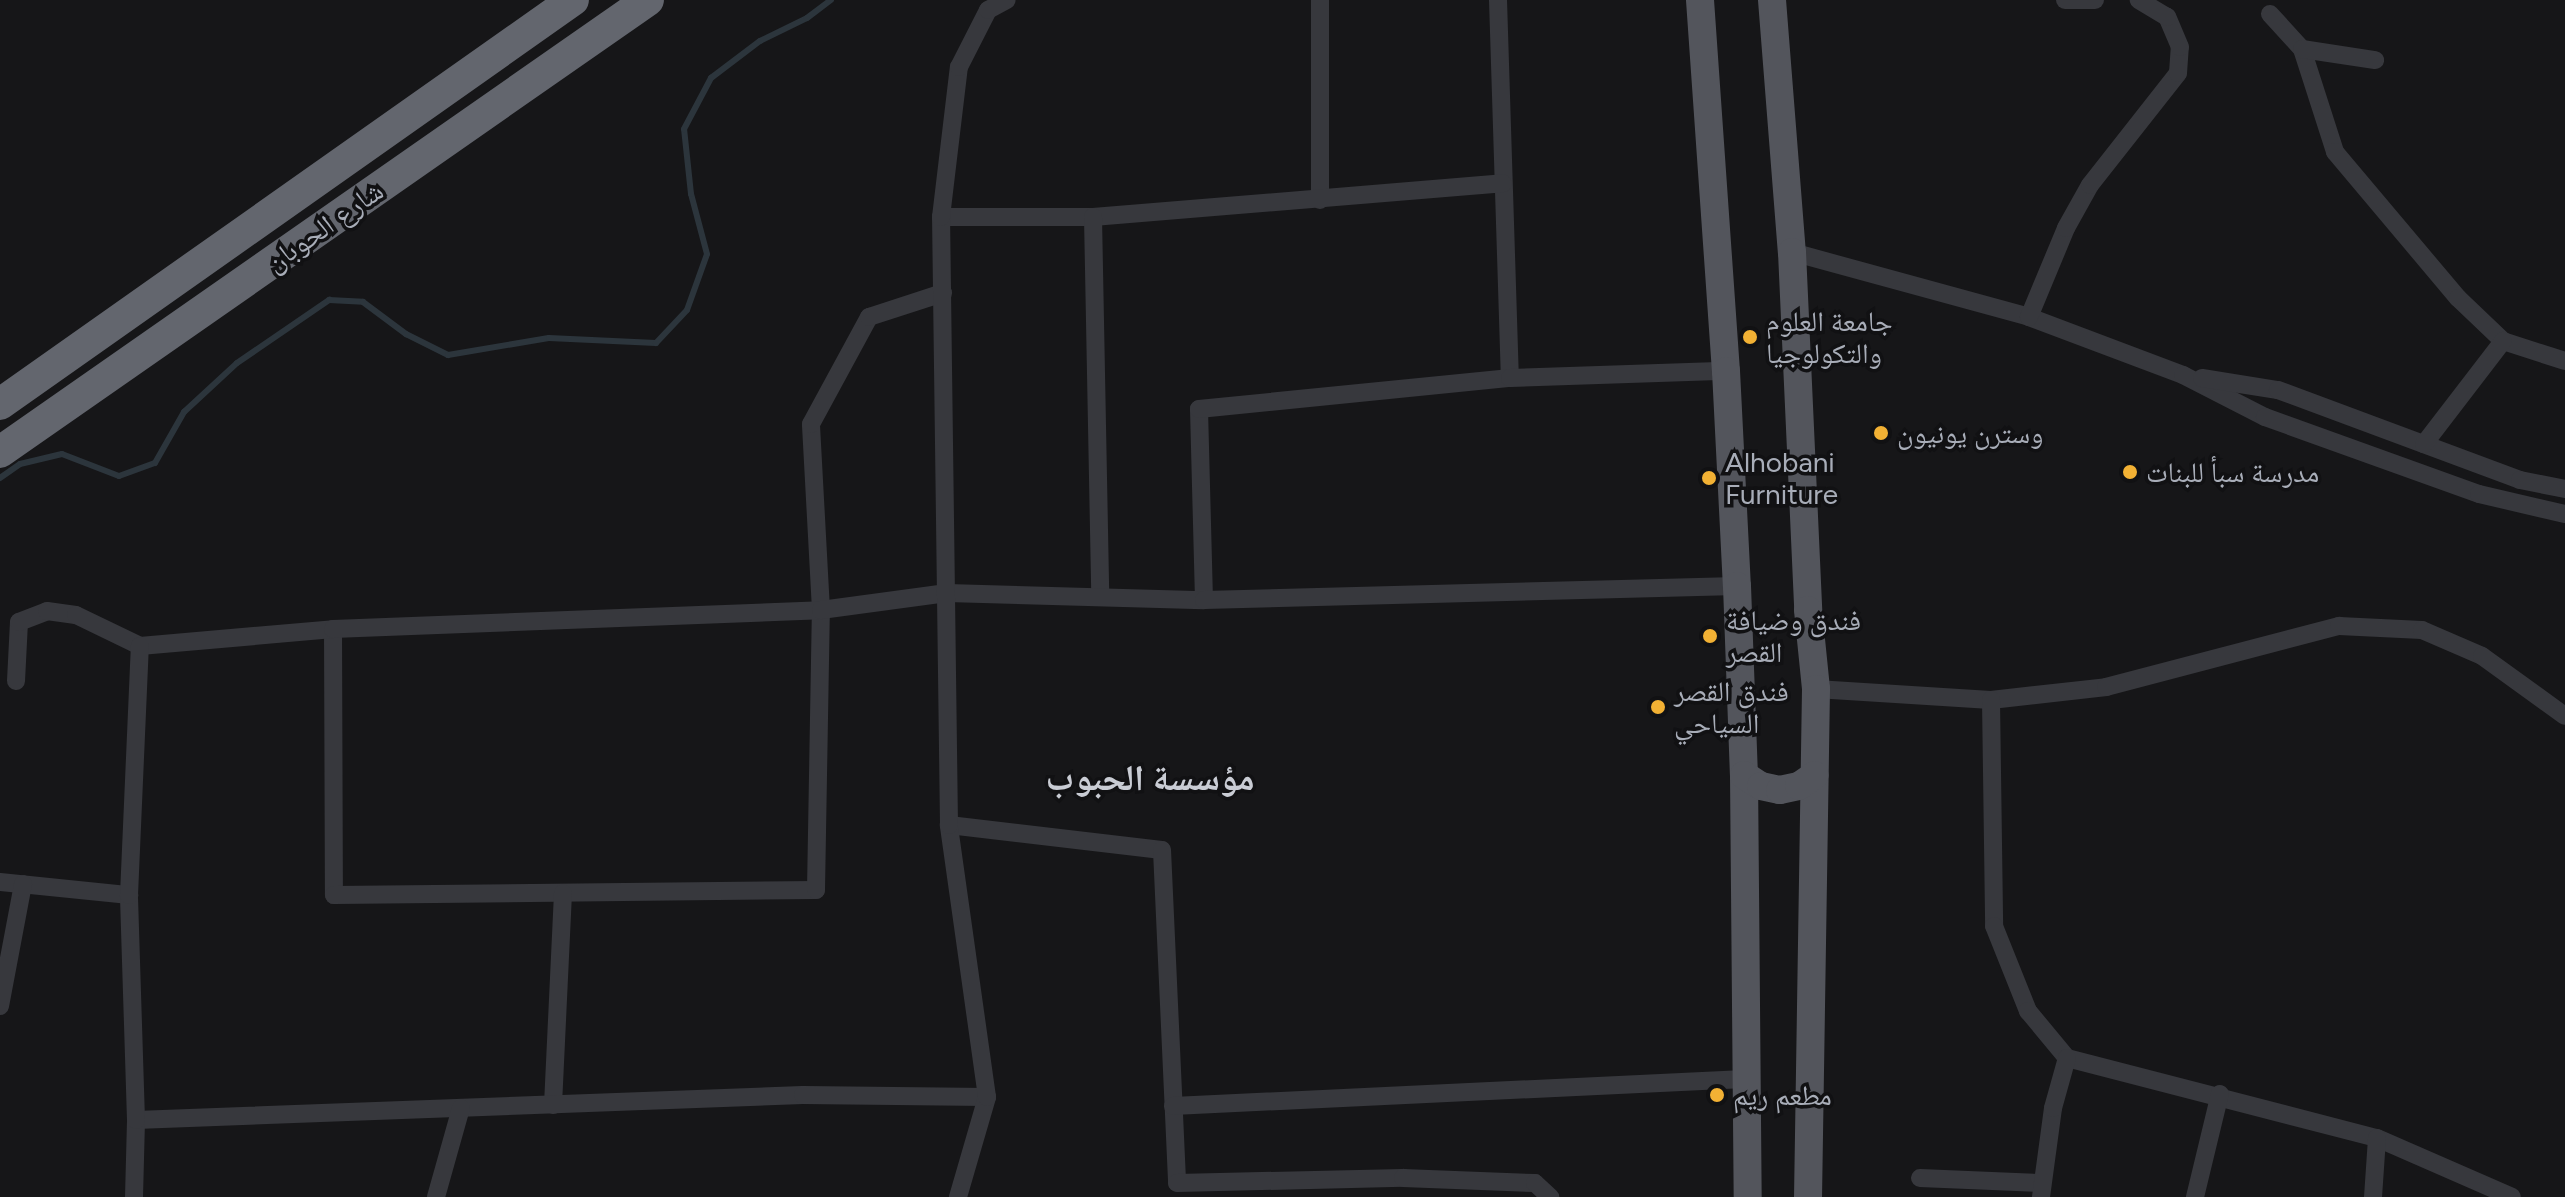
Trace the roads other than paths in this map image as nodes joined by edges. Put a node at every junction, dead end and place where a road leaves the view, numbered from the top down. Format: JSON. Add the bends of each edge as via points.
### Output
{"nodes":[{"id":1,"x":573,"y":0,"type":"edge"},
{"id":2,"x":648,"y":0,"type":"edge"},
{"id":3,"x":1007,"y":0,"type":"edge"},
{"id":4,"x":1320,"y":0,"type":"edge"},
{"id":5,"x":1498,"y":0,"type":"edge"},
{"id":6,"x":1700,"y":0,"type":"edge"},
{"id":7,"x":1772,"y":0,"type":"edge"},
{"id":8,"x":2065,"y":0,"type":"edge"},
{"id":9,"x":2095,"y":0,"type":"edge"},
{"id":10,"x":2139,"y":0,"type":"edge"},
{"id":11,"x":2270,"y":14,"type":"dead end"},
{"id":12,"x":2302,"y":49,"type":"junction"},
{"id":13,"x":2375,"y":60,"type":"dead end"},
{"id":14,"x":1503,"y":183,"type":"junction"},
{"id":15,"x":1320,"y":200,"type":"junction"},
{"id":16,"x":941,"y":217,"type":"junction"},
{"id":17,"x":1093,"y":217,"type":"junction"},
{"id":18,"x":1792,"y":252,"type":"junction"},
{"id":19,"x":943,"y":293,"type":"junction"},
{"id":20,"x":2029,"y":317,"type":"junction"},
{"id":21,"x":2503,"y":341,"type":"junction"},
{"id":22,"x":2565,"y":361,"type":"edge"},
{"id":23,"x":1726,"y":371,"type":"junction"},
{"id":24,"x":2183,"y":375,"type":"junction"},
{"id":25,"x":1510,"y":378,"type":"junction"},
{"id":26,"x":0,"y":404,"type":"edge"},
{"id":27,"x":2424,"y":444,"type":"junction"},
{"id":28,"x":0,"y":452,"type":"edge"},
{"id":29,"x":2565,"y":489,"type":"edge"},
{"id":30,"x":2565,"y":514,"type":"edge"},
{"id":31,"x":1737,"y":586,"type":"junction"},
{"id":32,"x":947,"y":593,"type":"junction"},
{"id":33,"x":1100,"y":594,"type":"junction"},
{"id":34,"x":1204,"y":600,"type":"junction"},
{"id":35,"x":821,"y":610,"type":"junction"},
{"id":36,"x":333,"y":629,"type":"junction"},
{"id":37,"x":140,"y":646,"type":"junction"},
{"id":38,"x":16,"y":681,"type":"dead end"},
{"id":39,"x":1816,"y":689,"type":"junction"},
{"id":40,"x":1991,"y":700,"type":"junction"},
{"id":41,"x":2565,"y":716,"type":"edge"},
{"id":42,"x":1744,"y":775,"type":"junction"},
{"id":43,"x":1815,"y":775,"type":"junction"},
{"id":44,"x":949,"y":825,"type":"junction"},
{"id":45,"x":0,"y":882,"type":"edge"},
{"id":46,"x":23,"y":884,"type":"junction"},
{"id":47,"x":563,"y":893,"type":"junction"},
{"id":48,"x":129,"y":895,"type":"junction"},
{"id":49,"x":0,"y":1006,"type":"edge"},
{"id":50,"x":2067,"y":1058,"type":"junction"},
{"id":51,"x":1744,"y":1079,"type":"junction"},
{"id":52,"x":2220,"y":1094,"type":"junction"},
{"id":53,"x":987,"y":1097,"type":"junction"},
{"id":54,"x":553,"y":1105,"type":"junction"},
{"id":55,"x":1173,"y":1106,"type":"junction"},
{"id":56,"x":461,"y":1108,"type":"junction"},
{"id":57,"x":136,"y":1120,"type":"junction"},
{"id":58,"x":2377,"y":1138,"type":"junction"},
{"id":59,"x":1920,"y":1178,"type":"dead end"},
{"id":60,"x":2041,"y":1190,"type":"edge"},
{"id":61,"x":134,"y":1197,"type":"edge"},
{"id":62,"x":436,"y":1197,"type":"edge"},
{"id":63,"x":958,"y":1197,"type":"edge"},
{"id":64,"x":1550,"y":1197,"type":"edge"},
{"id":65,"x":1748,"y":1197,"type":"edge"},
{"id":66,"x":1808,"y":1197,"type":"edge"},
{"id":67,"x":2195,"y":1197,"type":"edge"},
{"id":68,"x":2373,"y":1197,"type":"edge"},
{"id":69,"x":2512,"y":1197,"type":"edge"}],
"edges":[{"from":1,"to":26,"type":"highway","name":"شارع الحوبان"},
{"from":2,"to":28,"type":"highway","name":"شارع الحوبان"},
{"from":3,"to":16,"type":"street","via":[[988,10],[959,67]]},
{"from":4,"to":15,"type":"street"},
{"from":5,"to":14,"type":"street"},
{"from":6,"to":23,"type":"main road"},
{"from":7,"to":18,"type":"main road"},
{"from":8,"to":9,"type":"street"},
{"from":10,"to":20,"type":"street","via":[[2167,17],[2180,47],[2178,73],[2090,185]]},
{"from":11,"to":12,"type":"street"},
{"from":12,"to":13,"type":"street"},
{"from":12,"to":21,"type":"street","via":[[2335,152],[2458,298]]},
{"from":14,"to":15,"type":"street"},
{"from":14,"to":25,"type":"street"},
{"from":15,"to":17,"type":"street"},
{"from":16,"to":17,"type":"street"},
{"from":16,"to":19,"type":"street"},
{"from":17,"to":33,"type":"street"},
{"from":18,"to":20,"type":"street"},
{"from":18,"to":39,"type":"main road"},
{"from":19,"to":32,"type":"street"},
{"from":19,"to":35,"type":"street","via":[[869,317],[811,424]]},
{"from":20,"to":24,"type":"street"},
{"from":21,"to":22,"type":"street"},
{"from":21,"to":27,"type":"street"},
{"from":23,"to":25,"type":"street"},
{"from":23,"to":31,"type":"main road"},
{"from":24,"to":27,"type":"street","via":[[2278,390]]},
{"from":24,"to":30,"type":"street","via":[[2265,417],[2479,494]]},
{"from":25,"to":34,"type":"street","via":[[1199,409]]},
{"from":27,"to":29,"type":"street","via":[[2520,480]]},
{"from":31,"to":34,"type":"street"},
{"from":31,"to":42,"type":"main road"},
{"from":32,"to":33,"type":"street"},
{"from":32,"to":35,"type":"street"},
{"from":32,"to":44,"type":"street"},
{"from":33,"to":34,"type":"street"},
{"from":35,"to":36,"type":"street"},
{"from":35,"to":47,"type":"street","via":[[816,890]]},
{"from":36,"to":37,"type":"street"},
{"from":36,"to":47,"type":"street","via":[[334,895]]},
{"from":37,"to":38,"type":"street","via":[[76,615],[47,611],[19,622]]},
{"from":37,"to":48,"type":"street"},
{"from":39,"to":40,"type":"street"},
{"from":39,"to":43,"type":"main road"},
{"from":40,"to":41,"type":"street","via":[[2106,687],[2339,626],[2422,630],[2482,656]]},
{"from":40,"to":50,"type":"street","via":[[1994,926],[2028,1011]]},
{"from":42,"to":43,"type":"main road","via":[[1780,790]]},
{"from":42,"to":51,"type":"main road"},
{"from":43,"to":66,"type":"main road"},
{"from":44,"to":53,"type":"street"},
{"from":44,"to":55,"type":"street","via":[[1162,850]]},
{"from":45,"to":46,"type":"street"},
{"from":46,"to":48,"type":"street"},
{"from":46,"to":49,"type":"street"},
{"from":47,"to":54,"type":"street"},
{"from":48,"to":57,"type":"street"},
{"from":50,"to":52,"type":"street"},
{"from":50,"to":60,"type":"street","via":[[2053,1108]]},
{"from":51,"to":55,"type":"street"},
{"from":51,"to":65,"type":"main road"},
{"from":52,"to":58,"type":"street"},
{"from":52,"to":67,"type":"street"},
{"from":53,"to":54,"type":"street","via":[[803,1095]]},
{"from":53,"to":63,"type":"street"},
{"from":54,"to":56,"type":"street"},
{"from":55,"to":64,"type":"street","via":[[1177,1183],[1417,1178],[1535,1183]]},
{"from":56,"to":57,"type":"street"},
{"from":56,"to":62,"type":"street"},
{"from":57,"to":61,"type":"street"},
{"from":58,"to":68,"type":"street"},
{"from":58,"to":69,"type":"street"},
{"from":59,"to":60,"type":"street"}]}
